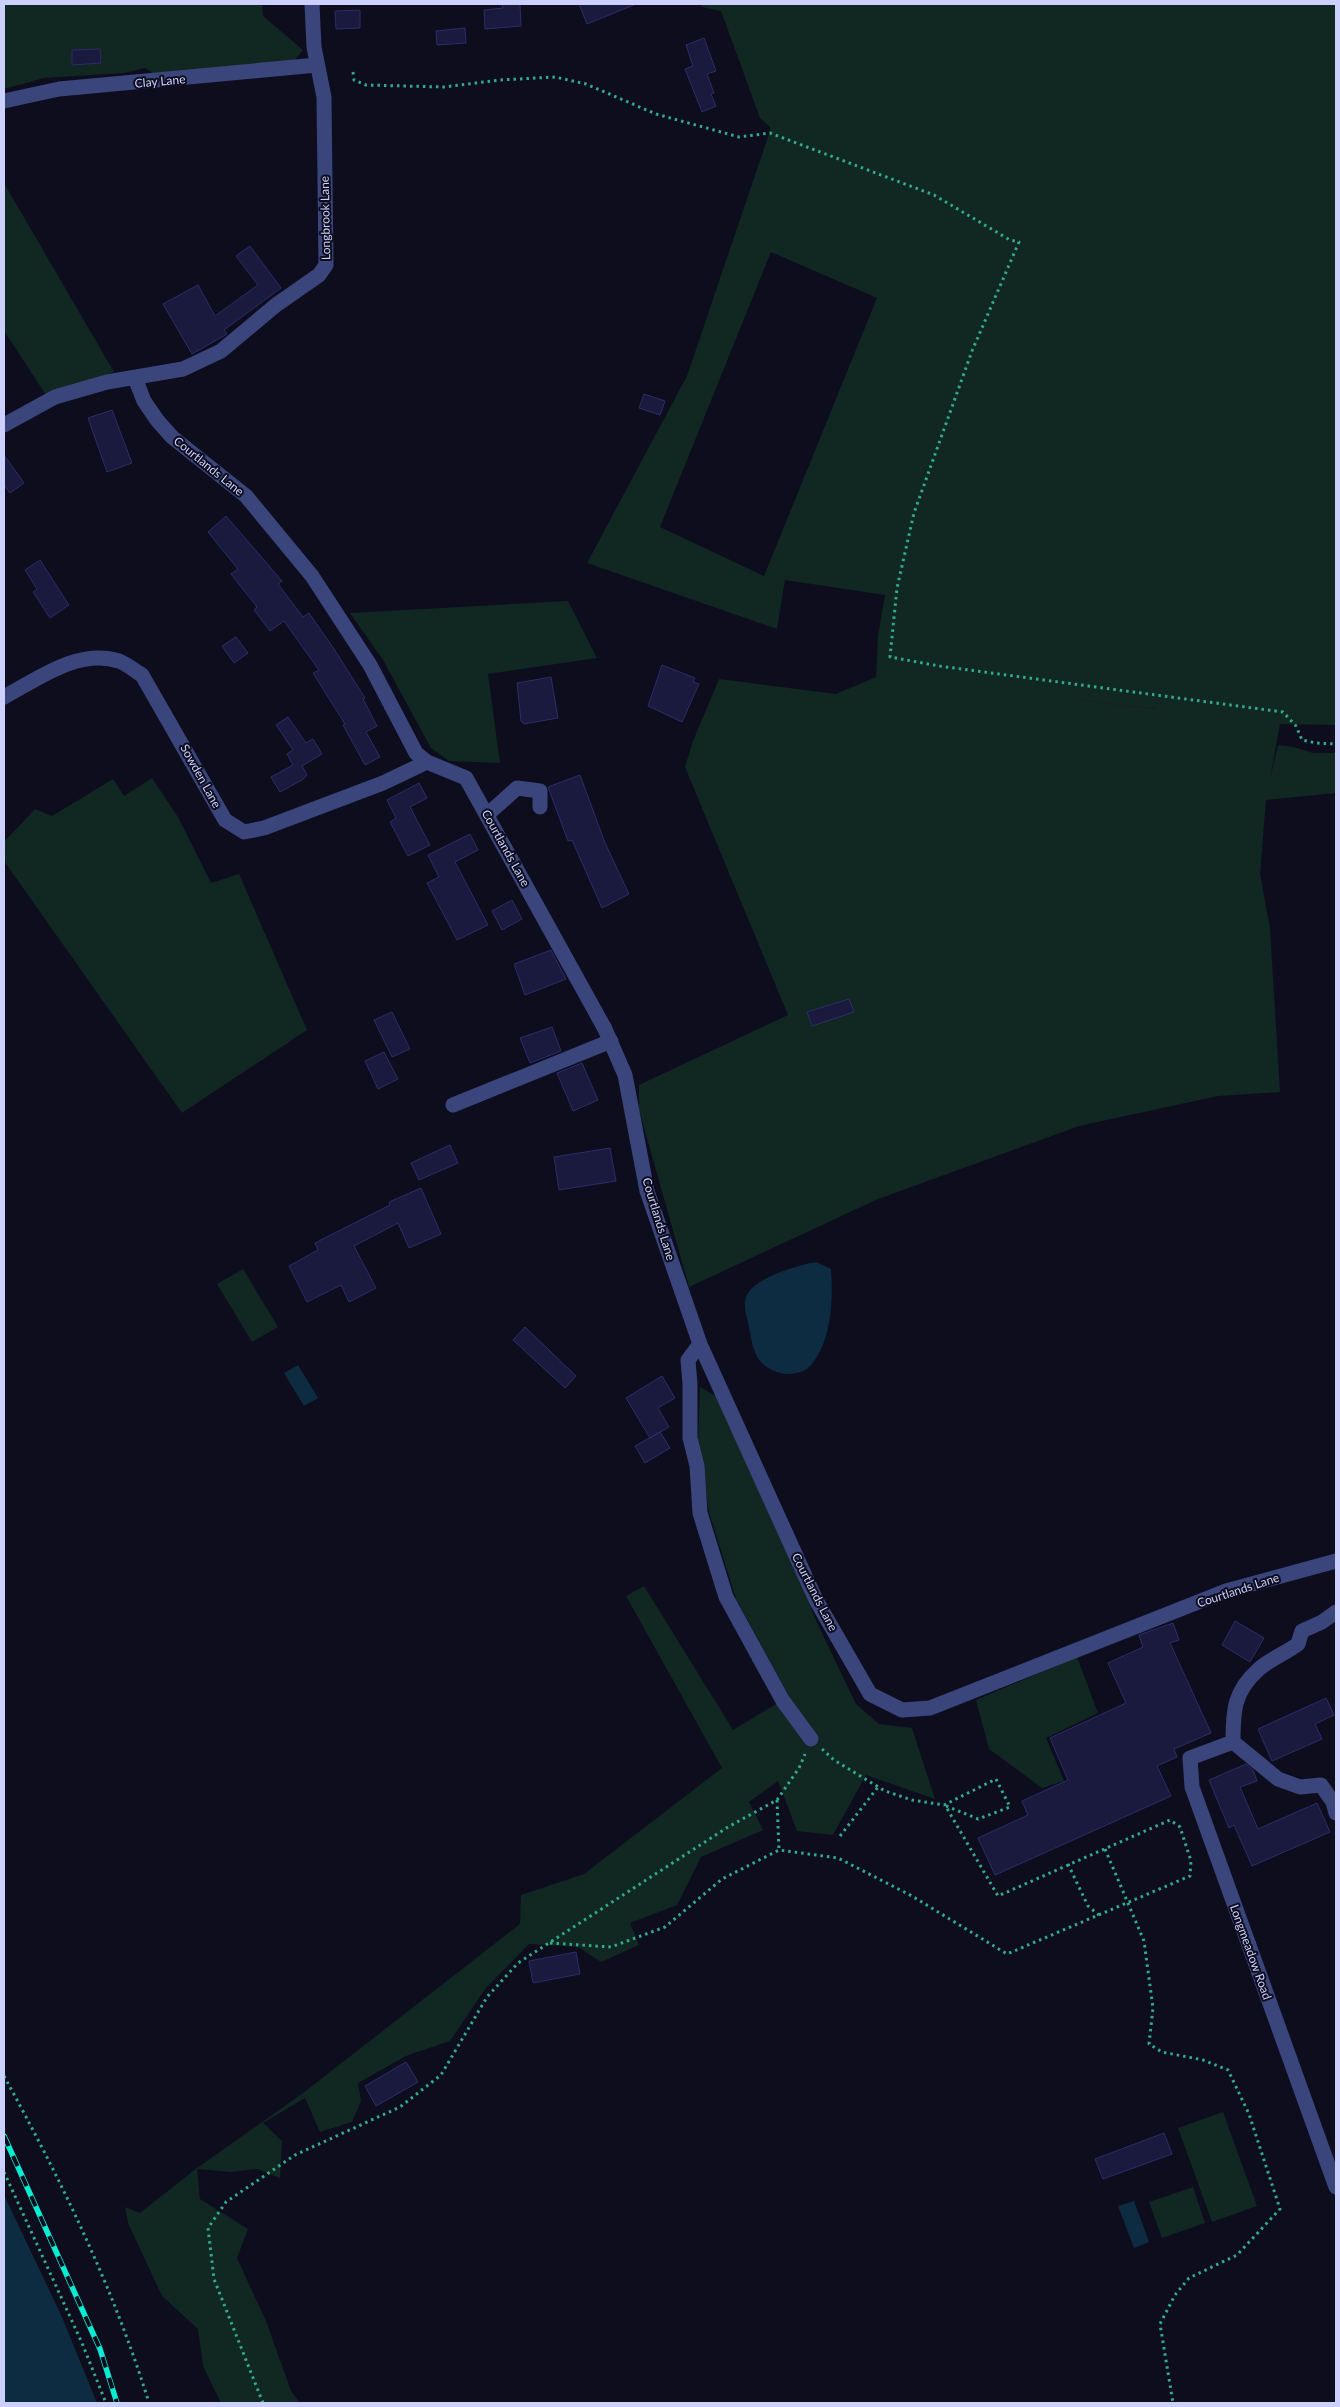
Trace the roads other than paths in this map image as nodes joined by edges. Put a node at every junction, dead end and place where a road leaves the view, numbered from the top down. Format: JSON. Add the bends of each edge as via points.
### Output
{"nodes":[{"id":1,"x":312,"y":4,"type":"edge"},
{"id":2,"x":317,"y":65,"type":"junction"},
{"id":3,"x":4,"y":101,"type":"edge"},
{"id":4,"x":135,"y":378,"type":"junction"},
{"id":5,"x":4,"y":425,"type":"edge"},
{"id":6,"x":4,"y":696,"type":"edge"},
{"id":7,"x":427,"y":762,"type":"junction"},
{"id":8,"x":540,"y":807,"type":"dead end"},
{"id":9,"x":488,"y":814,"type":"junction"},
{"id":10,"x":610,"y":1041,"type":"junction"},
{"id":11,"x":453,"y":1105,"type":"dead end"},
{"id":12,"x":700,"y":1344,"type":"junction"},
{"id":13,"x":1336,"y":1561,"type":"edge"},
{"id":14,"x":1336,"y":1612,"type":"edge"},
{"id":15,"x":810,"y":1739,"type":"road end"},
{"id":16,"x":1233,"y":1742,"type":"junction"},
{"id":17,"x":1336,"y":1813,"type":"edge"},
{"id":18,"x":1336,"y":2187,"type":"edge"}],
"edges":[{"from":1,"to":2,"type":"street","name":"Longbrook Lane"},
{"from":2,"to":3,"type":"street","name":"Clay Lane","via":[[59,88]]},
{"from":2,"to":4,"type":"street","name":"Longbrook Lane","via":[[324,97],[326,265],[319,275],[276,305],[221,351],[183,369]]},
{"from":4,"to":5,"type":"street","via":[[107,382],[55,397]]},
{"from":4,"to":7,"type":"street","name":"Courtlands Lane","via":[[144,401],[157,420],[194,456],[246,496],[312,576],[370,664],[416,753]]},
{"from":6,"to":7,"type":"street","name":"Sowden Lane","via":[[68,663],[100,659],[119,661],[142,675],[225,820],[244,832],[264,828],[383,783]]},
{"from":7,"to":9,"type":"street","name":"Courtlands Lane","via":[[466,778]]},
{"from":8,"to":9,"type":"street","via":[[540,791],[517,788]]},
{"from":9,"to":10,"type":"street","name":"Courtlands Lane"},
{"from":10,"to":11,"type":"street"},
{"from":10,"to":12,"type":"street","name":"Courtlands Lane","via":[[625,1076],[648,1190]]},
{"from":12,"to":13,"type":"street","name":"Courtlands Lane","via":[[816,1600],[870,1694],[902,1710],[930,1708],[1226,1591]]},
{"from":12,"to":15,"type":"street","via":[[688,1360],[690,1438],[697,1466],[700,1513],[726,1597],[783,1701]]},
{"from":14,"to":16,"type":"street","via":[[1302,1630],[1298,1644],[1260,1668],[1238,1693],[1233,1715]]},
{"from":16,"to":17,"type":"street","via":[[1278,1779],[1300,1787],[1321,1785],[1333,1802]]},
{"from":16,"to":18,"type":"street","name":"Longmeadow Road","via":[[1190,1758],[1192,1787]]}]}
